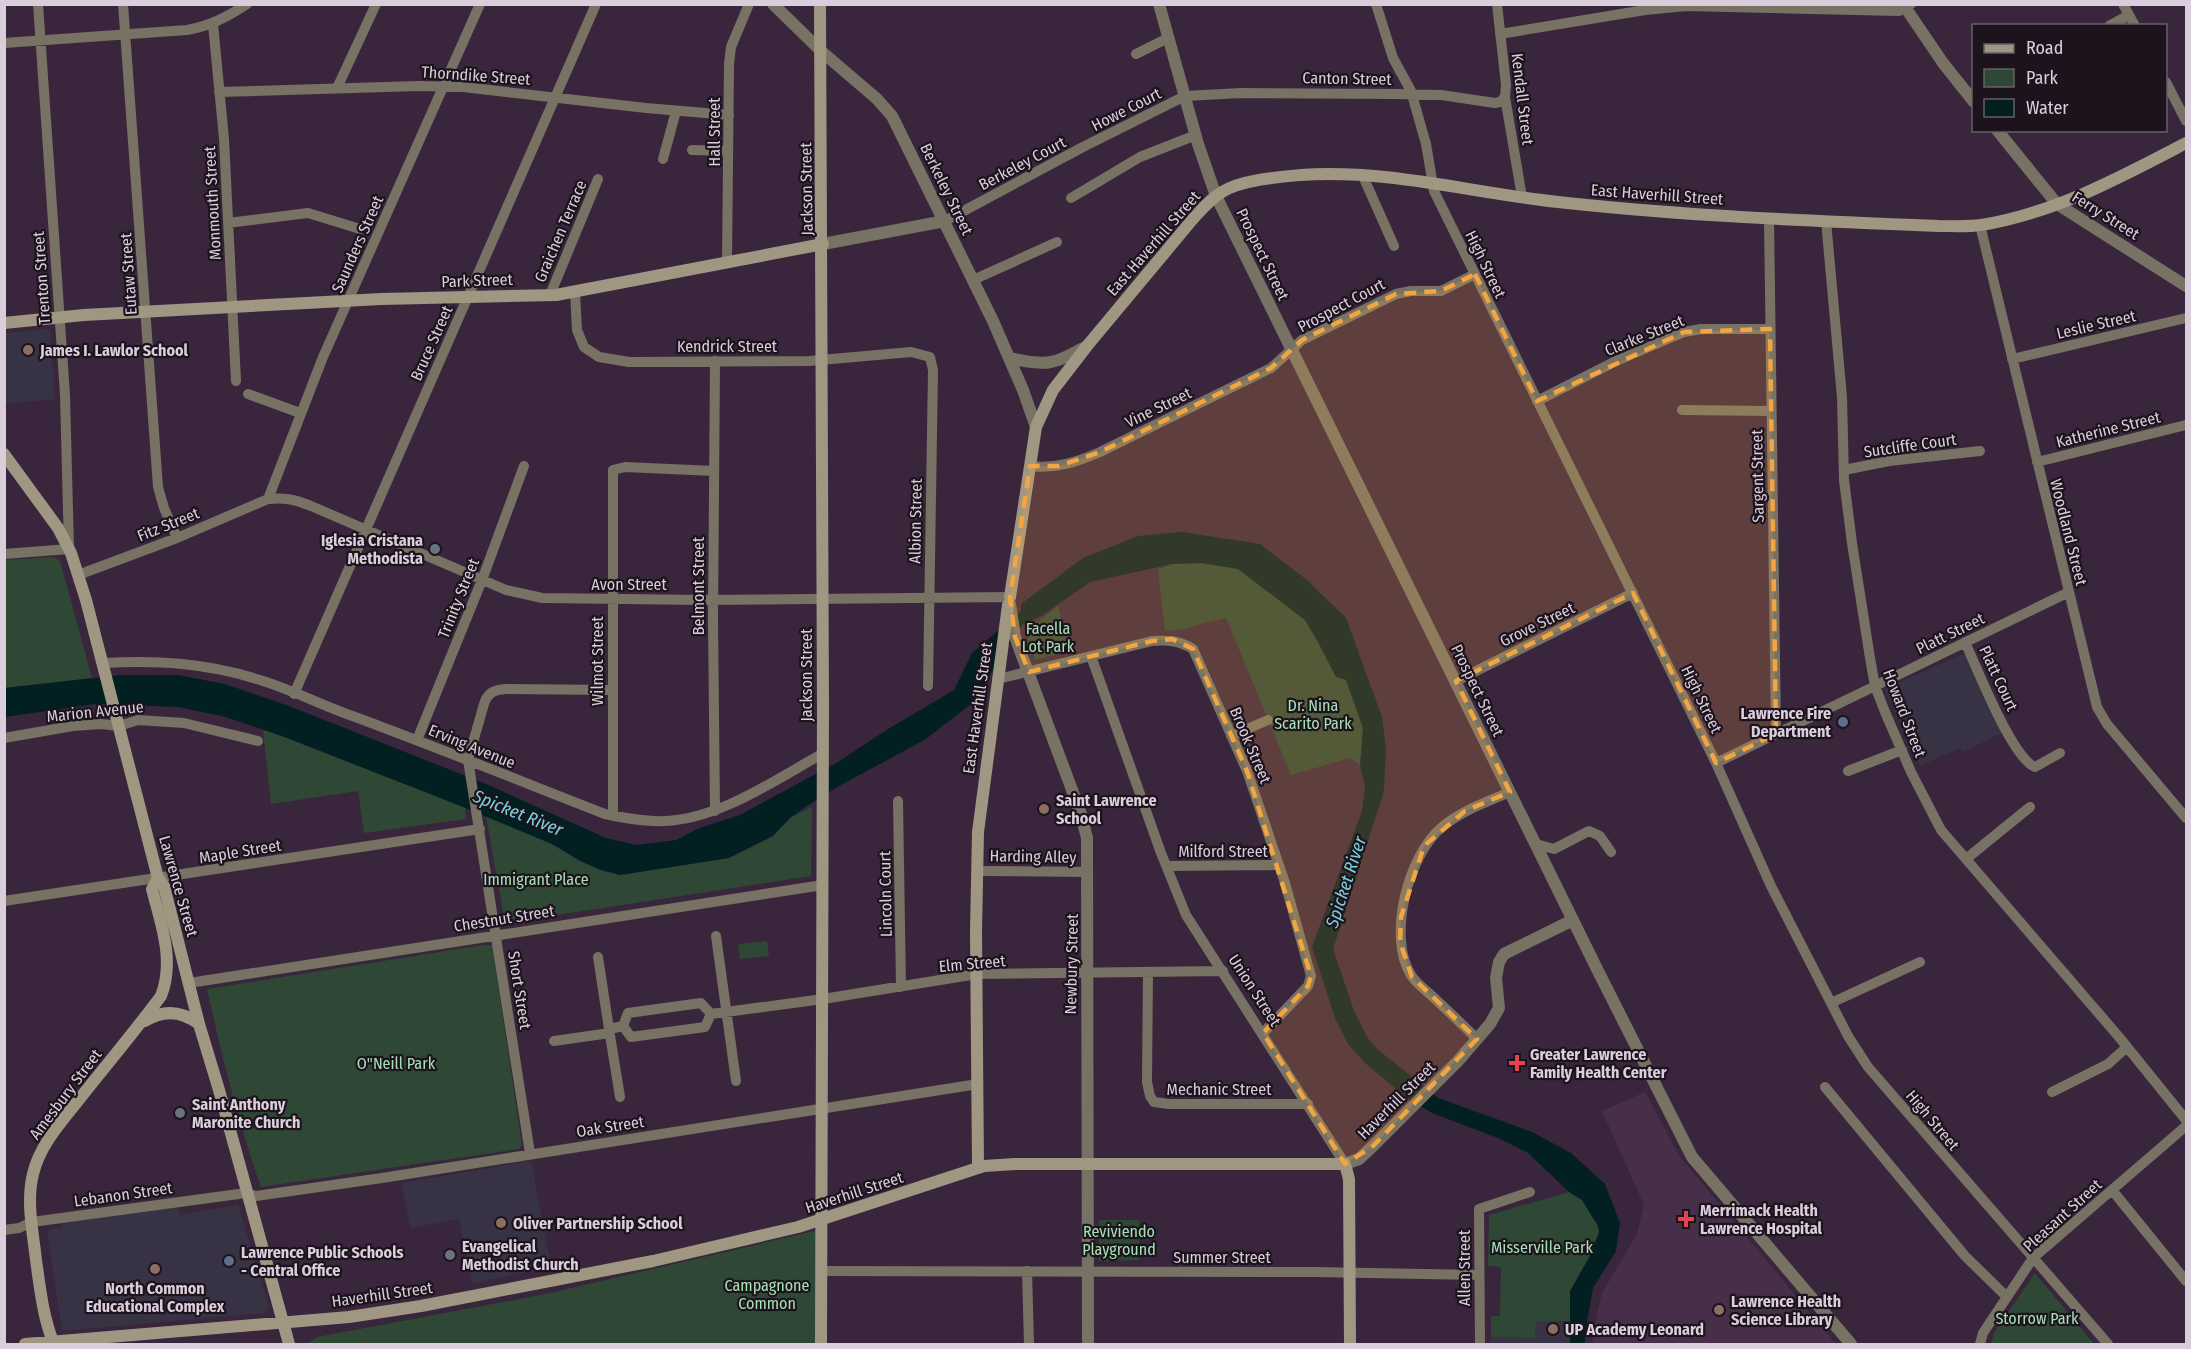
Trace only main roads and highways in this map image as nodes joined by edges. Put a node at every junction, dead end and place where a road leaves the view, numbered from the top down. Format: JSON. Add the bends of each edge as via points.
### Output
{"nodes":[{"id":1,"x":820,"y":4,"type":"edge"},
{"id":2,"x":2187,"y":143,"type":"edge"},
{"id":3,"x":823,"y":244,"type":"junction"},
{"id":4,"x":4,"y":323,"type":"edge"},
{"id":5,"x":4,"y":454,"type":"edge"},
{"id":6,"x":158,"y":878,"type":"junction"},
{"id":7,"x":140,"y":1024,"type":"junction"},
{"id":8,"x":199,"y":1024,"type":"junction"},
{"id":9,"x":1345,"y":1164,"type":"joint"},
{"id":10,"x":978,"y":1167,"type":"junction"},
{"id":11,"x":822,"y":1220,"type":"junction"},
{"id":12,"x":282,"y":1323,"type":"junction"},
{"id":13,"x":53,"y":1343,"type":"edge"},
{"id":14,"x":25,"y":1344,"type":"edge"},
{"id":15,"x":289,"y":1344,"type":"edge"},
{"id":16,"x":821,"y":1344,"type":"edge"},
{"id":17,"x":1350,"y":1344,"type":"edge"}],
"edges":[{"from":1,"to":3,"type":"main road","name":"Jackson Street"},
{"from":2,"to":10,"type":"main road","name":"East Haverhill Street","via":[[2105,185],[2057,204],[1980,225],[1670,213],[1362,174],[1269,179],[1233,186],[1216,196],[1087,346],[1053,390],[1036,427],[979,818]]},
{"from":3,"to":4,"type":"main road","name":"Park Street","via":[[550,295],[348,301]]},
{"from":3,"to":11,"type":"main road","name":"Jackson Street"},
{"from":5,"to":6,"type":"main road","name":"Lawrence Street","via":[[69,549]]},
{"from":6,"to":7,"type":"main road","name":"Amesbury Street","via":[[152,889],[167,953],[167,980],[161,996]]},
{"from":6,"to":8,"type":"main road","name":"Lawrence Street","via":[[164,886]]},
{"from":7,"to":8,"type":"main road","via":[[163,1012]]},
{"from":7,"to":13,"type":"main road","name":"Amesbury Street","via":[[62,1121],[42,1151],[33,1174],[30,1202],[39,1282]]},
{"from":8,"to":12,"type":"main road","name":"Lawrence Street"},
{"from":9,"to":10,"type":"main road","name":"Haverhill Street"},
{"from":9,"to":17,"type":"main road","name":"Union Street","via":[[1349,1179]]},
{"from":10,"to":11,"type":"main road","name":"Haverhill Street"},
{"from":11,"to":12,"type":"main road","name":"Haverhill Street","via":[[662,1259],[421,1306]]},
{"from":11,"to":16,"type":"main road","name":"Jackson Street"},
{"from":12,"to":13,"type":"main road","name":"Haverhill Street"},
{"from":12,"to":15,"type":"main road","name":"Lawrence Street"},
{"from":13,"to":14,"type":"main road","name":"Haverhill Street"}]}
